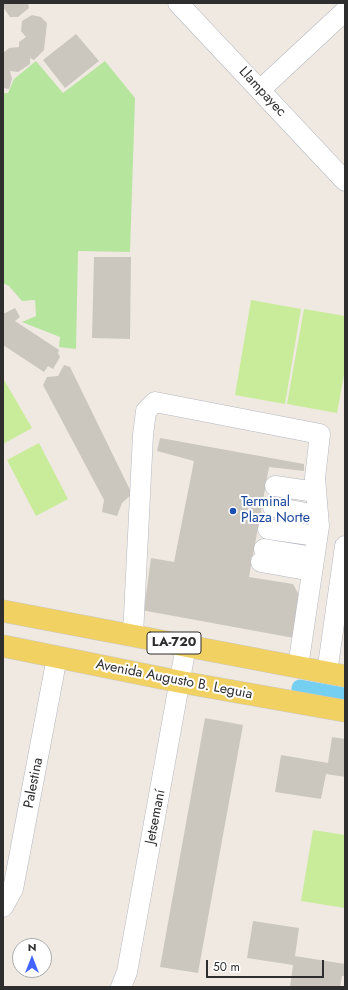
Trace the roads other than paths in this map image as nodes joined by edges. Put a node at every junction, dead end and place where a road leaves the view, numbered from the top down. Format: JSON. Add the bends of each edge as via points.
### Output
{"nodes":[{"id":1,"x":178,"y":3,"type":"edge"},
{"id":2,"x":345,"y":11,"type":"edge"},
{"id":3,"x":260,"y":90,"type":"junction"},
{"id":4,"x":345,"y":181,"type":"edge"},
{"id":5,"x":316,"y":498,"type":"junction"},
{"id":6,"x":345,"y":546,"type":"edge"},
{"id":7,"x":315,"y":553,"type":"junction"},
{"id":8,"x":3,"y":611,"type":"edge"},
{"id":9,"x":132,"y":635,"type":"junction"},
{"id":10,"x":3,"y":646,"type":"edge"},
{"id":11,"x":186,"y":646,"type":"junction"},
{"id":12,"x":57,"y":657,"type":"junction"},
{"id":13,"x":298,"y":667,"type":"junction"},
{"id":14,"x":336,"y":674,"type":"edge"},
{"id":15,"x":181,"y":682,"type":"junction"},
{"id":16,"x":291,"y":701,"type":"junction"},
{"id":17,"x":345,"y":711,"type":"edge"},
{"id":18,"x":3,"y":908,"type":"edge"},
{"id":19,"x":121,"y":987,"type":"edge"}],
"edges":[{"from":1,"to":3,"type":"street","name":"Llampayec"},
{"from":2,"to":3,"type":"street"},
{"from":3,"to":4,"type":"street","name":"Llampayec"},
{"from":5,"to":5,"type":"street","via":[[275,491]]},
{"from":5,"to":7,"type":"street"},
{"from":5,"to":9,"type":"street","via":[[320,434],[155,402],[146,411],[143,435]]},
{"from":6,"to":14,"type":"street"},
{"from":7,"to":7,"type":"street","via":[[265,545]]},
{"from":7,"to":13,"type":"street"},
{"from":8,"to":9,"type":"main road","number":"LA-720"},
{"from":9,"to":11,"type":"main road","number":"LA-720"},
{"from":10,"to":12,"type":"main road","name":"Avenida Augusto B. Leguia","number":"LA-720"},
{"from":11,"to":13,"type":"main road","number":"LA-720"},
{"from":11,"to":15,"type":"street","name":"Jetsemaní"},
{"from":12,"to":15,"type":"main road","name":"Avenida Augusto B. Leguia","number":"LA-720"},
{"from":12,"to":18,"type":"street","name":"Palestina","via":[[13,889]]},
{"from":13,"to":14,"type":"main road","number":"LA-720"},
{"from":13,"to":16,"type":"main road"},
{"from":15,"to":16,"type":"main road","name":"Avenida Augusto B. Leguia","number":"LA-720"},
{"from":15,"to":19,"type":"street","name":"Jetsemaní","via":[[127,972]]},
{"from":16,"to":17,"type":"main road","name":"Avenida Augusto B. Leguia","number":"LA-720"}]}
